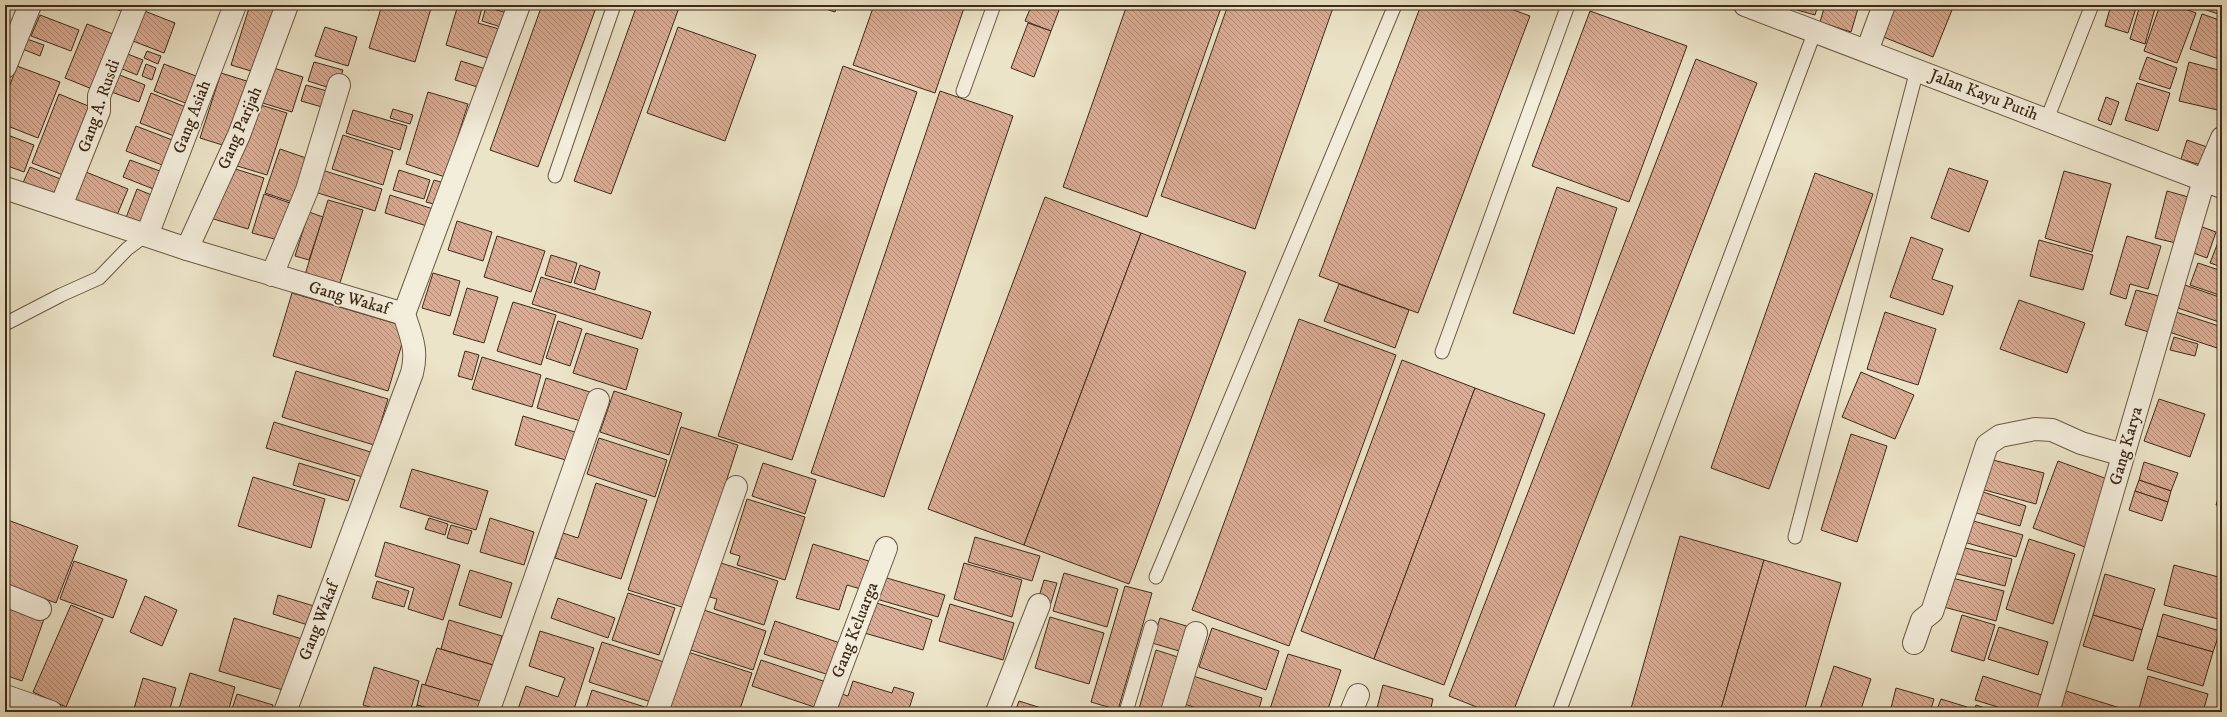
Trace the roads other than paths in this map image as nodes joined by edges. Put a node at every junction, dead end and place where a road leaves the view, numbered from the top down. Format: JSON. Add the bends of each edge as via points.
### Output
{"nodes":[{"id":1,"x":30,"y":5,"type":"edge"},
{"id":2,"x":136,"y":5,"type":"edge"},
{"id":3,"x":236,"y":5,"type":"edge"},
{"id":4,"x":287,"y":5,"type":"edge"},
{"id":5,"x":519,"y":5,"type":"edge"},
{"id":6,"x":614,"y":5,"type":"edge"},
{"id":7,"x":994,"y":5,"type":"edge"},
{"id":8,"x":1395,"y":5,"type":"edge"},
{"id":9,"x":1568,"y":5,"type":"edge"},
{"id":10,"x":1745,"y":5,"type":"edge"},
{"id":11,"x":1884,"y":5,"type":"edge"},
{"id":12,"x":2092,"y":5,"type":"edge"},
{"id":13,"x":1815,"y":31,"type":"junction"},
{"id":14,"x":1867,"y":51,"type":"junction"},
{"id":15,"x":5,"y":67,"type":"edge"},
{"id":16,"x":1917,"y":70,"type":"junction"},
{"id":17,"x":339,"y":86,"type":"dead end"},
{"id":18,"x":963,"y":90,"type":"dead end"},
{"id":19,"x":2046,"y":119,"type":"junction"},
{"id":20,"x":2222,"y":138,"type":"edge"},
{"id":21,"x":555,"y":176,"type":"dead end"},
{"id":22,"x":2213,"y":184,"type":"edge"},
{"id":23,"x":5,"y":188,"type":"edge"},
{"id":24,"x":61,"y":206,"type":"junction"},
{"id":25,"x":148,"y":232,"type":"junction"},
{"id":26,"x":187,"y":249,"type":"junction"},
{"id":27,"x":272,"y":275,"type":"junction"},
{"id":28,"x":404,"y":314,"type":"junction"},
{"id":29,"x":5,"y":324,"type":"edge"},
{"id":30,"x":1442,"y":352,"type":"dead end"},
{"id":31,"x":598,"y":400,"type":"dead end"},
{"id":32,"x":2123,"y":455,"type":"junction"},
{"id":33,"x":736,"y":487,"type":"dead end"},
{"id":34,"x":1795,"y":537,"type":"dead end"},
{"id":35,"x":886,"y":548,"type":"dead end"},
{"id":36,"x":1156,"y":577,"type":"dead end"},
{"id":37,"x":5,"y":595,"type":"edge"},
{"id":38,"x":1039,"y":605,"type":"dead end"},
{"id":39,"x":40,"y":609,"type":"dead end"},
{"id":40,"x":1151,"y":627,"type":"dead end"},
{"id":41,"x":1196,"y":633,"type":"dead end"},
{"id":42,"x":1914,"y":643,"type":"dead end"},
{"id":43,"x":5,"y":696,"type":"edge"},
{"id":44,"x":51,"y":712,"type":"edge"},
{"id":45,"x":285,"y":712,"type":"edge"},
{"id":46,"x":488,"y":712,"type":"edge"},
{"id":47,"x":657,"y":712,"type":"edge"},
{"id":48,"x":824,"y":712,"type":"edge"},
{"id":49,"x":997,"y":712,"type":"edge"},
{"id":50,"x":1126,"y":712,"type":"edge"},
{"id":51,"x":1172,"y":712,"type":"edge"},
{"id":52,"x":1559,"y":712,"type":"edge"},
{"id":53,"x":2048,"y":712,"type":"edge"}],
"edges":[{"from":1,"to":15,"type":"street"},
{"from":2,"to":24,"type":"street","name":"Gang A. Rusdi","via":[[99,96],[99,111]]},
{"from":3,"to":25,"type":"street","name":"Gang Asiah"},
{"from":4,"to":26,"type":"street","name":"Gang Parijah","via":[[239,135]]},
{"from":5,"to":28,"type":"street"},
{"from":6,"to":21,"type":"lane"},
{"from":7,"to":18,"type":"lane"},
{"from":8,"to":36,"type":"lane"},
{"from":9,"to":30,"type":"lane"},
{"from":10,"to":13,"type":"street","name":"Jalan Kayu Putih"},
{"from":11,"to":14,"type":"street"},
{"from":12,"to":19,"type":"lane"},
{"from":13,"to":14,"type":"street","name":"Jalan Kayu Putih"},
{"from":13,"to":52,"type":"lane"},
{"from":14,"to":16,"type":"street","name":"Jalan Kayu Putih"},
{"from":16,"to":19,"type":"street","name":"Jalan Kayu Putih"},
{"from":16,"to":34,"type":"lane"},
{"from":17,"to":27,"type":"street","via":[[307,190]]},
{"from":19,"to":22,"type":"street","name":"Jalan Kayu Putih"},
{"from":20,"to":22,"type":"street","name":"Gang Karya"},
{"from":22,"to":32,"type":"street","name":"Gang Karya"},
{"from":23,"to":24,"type":"street","name":"Gang Wakaf"},
{"from":24,"to":25,"type":"street","name":"Gang Wakaf"},
{"from":25,"to":26,"type":"street","name":"Gang Wakaf"},
{"from":25,"to":29,"type":"lane","via":[[99,278]]},
{"from":26,"to":27,"type":"street","name":"Gang Wakaf"},
{"from":27,"to":28,"type":"street","name":"Gang Wakaf"},
{"from":28,"to":45,"type":"street","name":"Gang Wakaf","via":[[414,344],[416,359],[412,373]]},
{"from":31,"to":46,"type":"street"},
{"from":32,"to":42,"type":"street","via":[[2081,443],[2052,430],[2034,429],[2000,436],[1987,445],[1932,612],[1922,620]]},
{"from":32,"to":53,"type":"street","name":"Gang Karya"},
{"from":33,"to":47,"type":"street"},
{"from":35,"to":48,"type":"street","name":"Gang Keluarga"},
{"from":37,"to":39,"type":"street"},
{"from":38,"to":49,"type":"street"},
{"from":40,"to":50,"type":"lane"},
{"from":41,"to":51,"type":"street"},
{"from":43,"to":44,"type":"street"}]}
